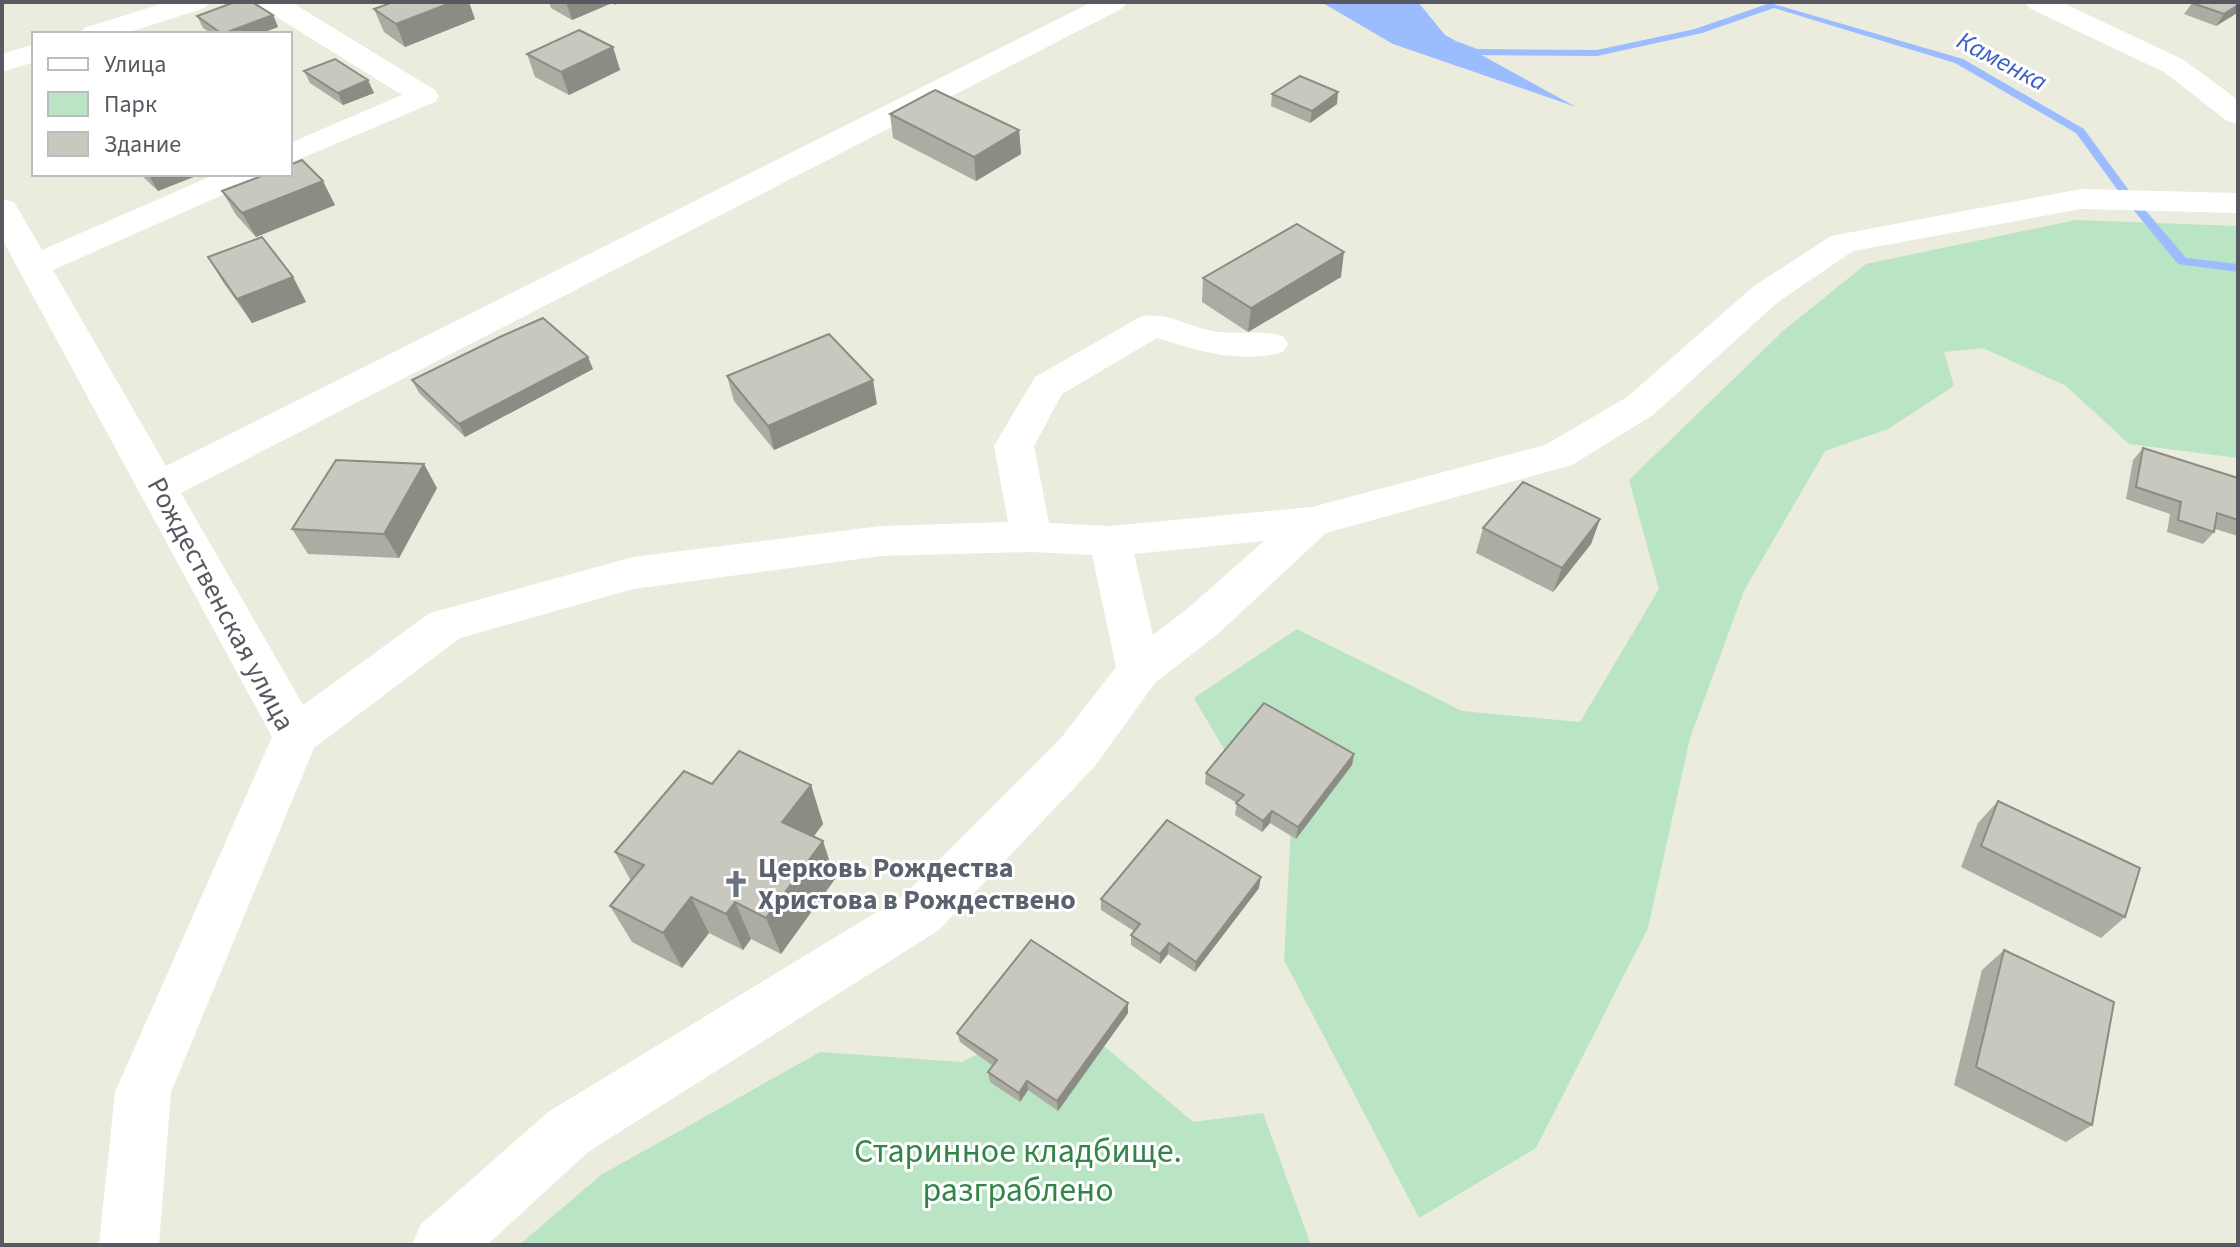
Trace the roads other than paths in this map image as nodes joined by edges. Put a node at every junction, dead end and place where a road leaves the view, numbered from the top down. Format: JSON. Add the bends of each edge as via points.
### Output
{"nodes":[{"id":1,"x":195,"y":2,"type":"edge"},
{"id":2,"x":272,"y":2,"type":"edge"},
{"id":3,"x":1113,"y":2,"type":"edge"},
{"id":4,"x":2039,"y":2,"type":"edge"},
{"id":5,"x":100,"y":32,"type":"edge"},
{"id":6,"x":32,"y":54,"type":"edge"},
{"id":7,"x":2,"y":63,"type":"edge"},
{"id":8,"x":2238,"y":115,"type":"edge"},
{"id":9,"x":292,"y":153,"type":"edge"},
{"id":10,"x":238,"y":176,"type":"edge"},
{"id":11,"x":2238,"y":203,"type":"edge"},
{"id":12,"x":2,"y":209,"type":"edge"},
{"id":13,"x":35,"y":265,"type":"junction"},
{"id":14,"x":1270,"y":344,"type":"dead end"},
{"id":15,"x":158,"y":487,"type":"junction"},
{"id":16,"x":1312,"y":522,"type":"junction"},
{"id":17,"x":1031,"y":537,"type":"junction"},
{"id":18,"x":1110,"y":541,"type":"junction"},
{"id":19,"x":1139,"y":670,"type":"junction"},
{"id":20,"x":296,"y":736,"type":"junction"},
{"id":21,"x":129,"y":1245,"type":"edge"},
{"id":22,"x":442,"y":1245,"type":"edge"}],
"edges":[{"from":1,"to":5,"type":"street"},
{"from":2,"to":9,"type":"street","via":[[424,96]]},
{"from":3,"to":15,"type":"street"},
{"from":4,"to":8,"type":"street","via":[[2174,66]]},
{"from":6,"to":7,"type":"street"},
{"from":10,"to":13,"type":"street"},
{"from":11,"to":16,"type":"street","via":[[2081,199],[1843,243],[1766,294],[1640,406],[1558,455]]},
{"from":12,"to":13,"type":"street","name":"Рождественская улица"},
{"from":13,"to":15,"type":"street","name":"Рождественская улица"},
{"from":14,"to":17,"type":"street","via":[[1216,344],[1153,325],[1048,386],[1014,446]]},
{"from":15,"to":20,"type":"street","name":"Рождественская улица"},
{"from":16,"to":18,"type":"street"},
{"from":16,"to":19,"type":"street","via":[[1203,621]]},
{"from":17,"to":18,"type":"street"},
{"from":17,"to":20,"type":"street","via":[[881,541],[633,573],[446,625]]},
{"from":18,"to":19,"type":"street"},
{"from":19,"to":22,"type":"street","via":[[1078,752],[921,913],[568,1132]]},
{"from":20,"to":21,"type":"street","name":"Рождественская улица","via":[[143,1092]]}]}
